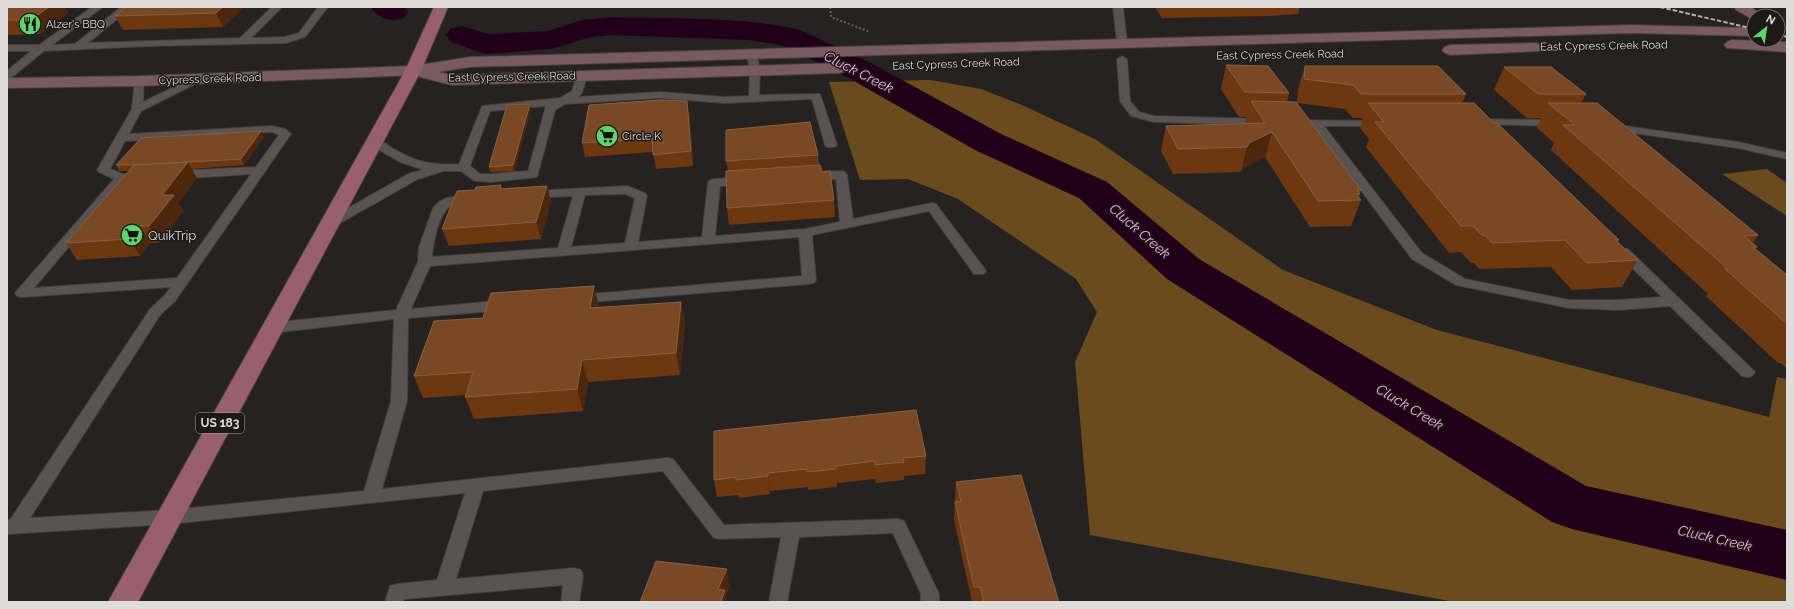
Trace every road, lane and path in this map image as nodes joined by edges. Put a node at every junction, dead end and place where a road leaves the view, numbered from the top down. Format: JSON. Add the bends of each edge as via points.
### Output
{"nodes":[{"id":1,"x":98,"y":7,"type":"edge"},
{"id":2,"x":127,"y":7,"type":"edge"},
{"id":3,"x":277,"y":7,"type":"edge"},
{"id":4,"x":323,"y":7,"type":"edge"},
{"id":5,"x":441,"y":7,"type":"edge"},
{"id":6,"x":523,"y":7,"type":"edge"},
{"id":7,"x":606,"y":7,"type":"edge"},
{"id":8,"x":830,"y":7,"type":"edge"},
{"id":9,"x":1118,"y":7,"type":"edge"},
{"id":10,"x":875,"y":36,"type":"dead end"},
{"id":11,"x":1746,"y":37,"type":"edge"},
{"id":12,"x":1746,"y":39,"type":"edge"},
{"id":13,"x":243,"y":41,"type":"junction"},
{"id":14,"x":1659,"y":44,"type":"dead end"},
{"id":15,"x":78,"y":46,"type":"junction"},
{"id":16,"x":1550,"y":47,"type":"dead end"},
{"id":17,"x":7,"y":48,"type":"edge"},
{"id":18,"x":41,"y":48,"type":"junction"},
{"id":19,"x":1439,"y":50,"type":"dead end"},
{"id":20,"x":1122,"y":51,"type":"junction"},
{"id":21,"x":1138,"y":58,"type":"dead end"},
{"id":22,"x":856,"y":60,"type":"junction"},
{"id":23,"x":754,"y":63,"type":"junction"},
{"id":24,"x":963,"y":64,"type":"dead end"},
{"id":25,"x":413,"y":71,"type":"junction"},
{"id":26,"x":7,"y":76,"type":"edge"},
{"id":27,"x":582,"y":76,"type":"junction"},
{"id":28,"x":196,"y":79,"type":"junction"},
{"id":29,"x":139,"y":81,"type":"junction"},
{"id":30,"x":7,"y":83,"type":"edge"},
{"id":31,"x":754,"y":99,"type":"junction"},
{"id":32,"x":566,"y":100,"type":"junction"},
{"id":33,"x":137,"y":109,"type":"junction"},
{"id":34,"x":1465,"y":122,"type":"edge"},
{"id":35,"x":1489,"y":122,"type":"junction"},
{"id":36,"x":1316,"y":123,"type":"junction"},
{"id":37,"x":1387,"y":123,"type":"edge"},
{"id":38,"x":1567,"y":123,"type":"edge"},
{"id":39,"x":1598,"y":125,"type":"edge"},
{"id":40,"x":1500,"y":133,"type":"edge"},
{"id":41,"x":120,"y":138,"type":"junction"},
{"id":42,"x":373,"y":142,"type":"junction"},
{"id":43,"x":831,"y":145,"type":"dead end"},
{"id":44,"x":1787,"y":156,"type":"edge"},
{"id":45,"x":464,"y":167,"type":"junction"},
{"id":46,"x":444,"y":168,"type":"junction"},
{"id":47,"x":260,"y":170,"type":"junction"},
{"id":48,"x":802,"y":177,"type":"edge"},
{"id":49,"x":121,"y":178,"type":"junction"},
{"id":50,"x":762,"y":180,"type":"edge"},
{"id":51,"x":580,"y":192,"type":"junction"},
{"id":52,"x":519,"y":195,"type":"edge"},
{"id":53,"x":481,"y":198,"type":"edge"},
{"id":54,"x":331,"y":223,"type":"junction"},
{"id":55,"x":847,"y":225,"type":"junction"},
{"id":56,"x":805,"y":233,"type":"junction"},
{"id":57,"x":708,"y":241,"type":"junction"},
{"id":58,"x":1612,"y":241,"type":"edge"},
{"id":59,"x":632,"y":246,"type":"junction"},
{"id":60,"x":563,"y":252,"type":"junction"},
{"id":61,"x":425,"y":262,"type":"junction"},
{"id":62,"x":979,"y":271,"type":"dead end"},
{"id":63,"x":182,"y":282,"type":"junction"},
{"id":64,"x":566,"y":300,"type":"edge"},
{"id":65,"x":1673,"y":301,"type":"junction"},
{"id":66,"x":519,"y":304,"type":"edge"},
{"id":67,"x":402,"y":314,"type":"junction"},
{"id":68,"x":271,"y":328,"type":"junction"},
{"id":69,"x":1747,"y":372,"type":"dead end"},
{"id":70,"x":476,"y":486,"type":"junction"},
{"id":71,"x":371,"y":497,"type":"junction"},
{"id":72,"x":170,"y":517,"type":"junction"},
{"id":73,"x":11,"y":527,"type":"edge"},
{"id":74,"x":792,"y":528,"type":"junction"},
{"id":75,"x":444,"y":588,"type":"junction"},
{"id":76,"x":123,"y":602,"type":"edge"},
{"id":77,"x":394,"y":602,"type":"edge"},
{"id":78,"x":570,"y":602,"type":"edge"},
{"id":79,"x":778,"y":602,"type":"edge"},
{"id":80,"x":930,"y":602,"type":"edge"}],
"edges":[{"from":1,"to":18,"type":"lane"},
{"from":2,"to":15,"type":"lane"},
{"from":3,"to":13,"type":"lane"},
{"from":4,"to":13,"type":"lane","via":[[302,34],[294,38]]},
{"from":5,"to":25,"type":"main road","number":"US 183"},
{"from":6,"to":7,"type":"path"},
{"from":8,"to":10,"type":"path","via":[[831,17]]},
{"from":9,"to":20,"type":"lane"},
{"from":11,"to":20,"type":"main road","name":"East Cypress Creek Road","via":[[1691,30],[1632,29]]},
{"from":12,"to":14,"type":"main road","name":"East Cypress Creek Road"},
{"from":13,"to":15,"type":"lane"},
{"from":15,"to":18,"type":"lane"},
{"from":16,"to":19,"type":"main road","name":"East Cypress Creek Road"},
{"from":17,"to":18,"type":"lane"},
{"from":18,"to":26,"type":"lane"},
{"from":20,"to":21,"type":"main road","name":"East Cypress Creek Road"},
{"from":20,"to":22,"type":"main road","name":"East Cypress Creek Road"},
{"from":20,"to":24,"type":"main road","name":"East Cypress Creek Road"},
{"from":20,"to":36,"type":"lane","via":[[1125,101],[1136,114],[1154,119]]},
{"from":22,"to":23,"type":"main road","name":"East Cypress Creek Road"},
{"from":22,"to":23,"type":"main road","name":"East Cypress Creek Road","via":[[790,70]]},
{"from":23,"to":25,"type":"main road","name":"East Cypress Creek Road","via":[[470,62]]},
{"from":23,"to":27,"type":"main road","name":"East Cypress Creek Road"},
{"from":23,"to":31,"type":"lane"},
{"from":25,"to":27,"type":"main road","name":"East Cypress Creek Road","via":[[452,80]]},
{"from":25,"to":28,"type":"main road","name":"Cypress Creek Road"},
{"from":25,"to":42,"type":"main road","number":"US 183"},
{"from":27,"to":32,"type":"lane","via":[[577,93]]},
{"from":28,"to":29,"type":"main road","name":"Cypress Creek Road"},
{"from":28,"to":33,"type":"lane"},
{"from":29,"to":30,"type":"main road","name":"Cypress Creek Road"},
{"from":29,"to":33,"type":"lane"},
{"from":31,"to":32,"type":"lane","via":[[725,100],[660,95]]},
{"from":31,"to":43,"type":"lane","via":[[816,96]]},
{"from":32,"to":45,"type":"lane","via":[[486,108]]},
{"from":32,"to":45,"type":"lane","via":[[550,108],[533,174],[477,177]]},
{"from":33,"to":41,"type":"lane"},
{"from":34,"to":35,"type":"lane"},
{"from":35,"to":38,"type":"lane"},
{"from":35,"to":40,"type":"lane"},
{"from":36,"to":37,"type":"lane"},
{"from":36,"to":65,"type":"lane","via":[[1417,256],[1461,282],[1569,304],[1620,305]]},
{"from":39,"to":44,"type":"lane","via":[[1738,145]]},
{"from":41,"to":47,"type":"lane","via":[[180,138],[245,134],[272,129],[281,131],[285,134]]},
{"from":41,"to":49,"type":"lane","via":[[102,170]]},
{"from":42,"to":46,"type":"lane","via":[[404,160],[421,166]]},
{"from":42,"to":54,"type":"main road","number":"US 183"},
{"from":45,"to":46,"type":"lane"},
{"from":46,"to":54,"type":"lane","via":[[414,176]]},
{"from":47,"to":49,"type":"lane","via":[[186,171]]},
{"from":47,"to":63,"type":"lane"},
{"from":48,"to":55,"type":"lane","via":[[841,174]]},
{"from":49,"to":63,"type":"lane","via":[[22,293]]},
{"from":50,"to":57,"type":"lane","via":[[714,183]]},
{"from":51,"to":52,"type":"lane"},
{"from":51,"to":59,"type":"lane","via":[[627,190],[641,196]]},
{"from":51,"to":60,"type":"lane"},
{"from":53,"to":61,"type":"lane","via":[[451,200],[442,205],[437,211],[426,247]]},
{"from":54,"to":68,"type":"main road","number":"US 183"},
{"from":55,"to":56,"type":"lane"},
{"from":55,"to":62,"type":"lane","via":[[932,207]]},
{"from":56,"to":57,"type":"lane"},
{"from":56,"to":64,"type":"lane","via":[[809,280]]},
{"from":57,"to":59,"type":"lane"},
{"from":58,"to":65,"type":"lane"},
{"from":59,"to":60,"type":"lane"},
{"from":60,"to":61,"type":"lane"},
{"from":61,"to":67,"type":"lane"},
{"from":63,"to":73,"type":"lane","via":[[155,312]]},
{"from":65,"to":69,"type":"lane"},
{"from":66,"to":67,"type":"lane"},
{"from":67,"to":68,"type":"lane"},
{"from":67,"to":71,"type":"lane","via":[[399,401]]},
{"from":68,"to":72,"type":"main road","number":"US 183"},
{"from":70,"to":71,"type":"lane"},
{"from":70,"to":74,"type":"lane","via":[[667,464],[719,532]]},
{"from":70,"to":75,"type":"lane"},
{"from":71,"to":72,"type":"lane"},
{"from":72,"to":73,"type":"lane"},
{"from":72,"to":76,"type":"main road","number":"US 183"},
{"from":74,"to":79,"type":"lane"},
{"from":74,"to":80,"type":"lane","via":[[898,526],[930,594]]},
{"from":75,"to":77,"type":"lane","via":[[397,592]]},
{"from":75,"to":78,"type":"lane","via":[[574,576]]}]}
